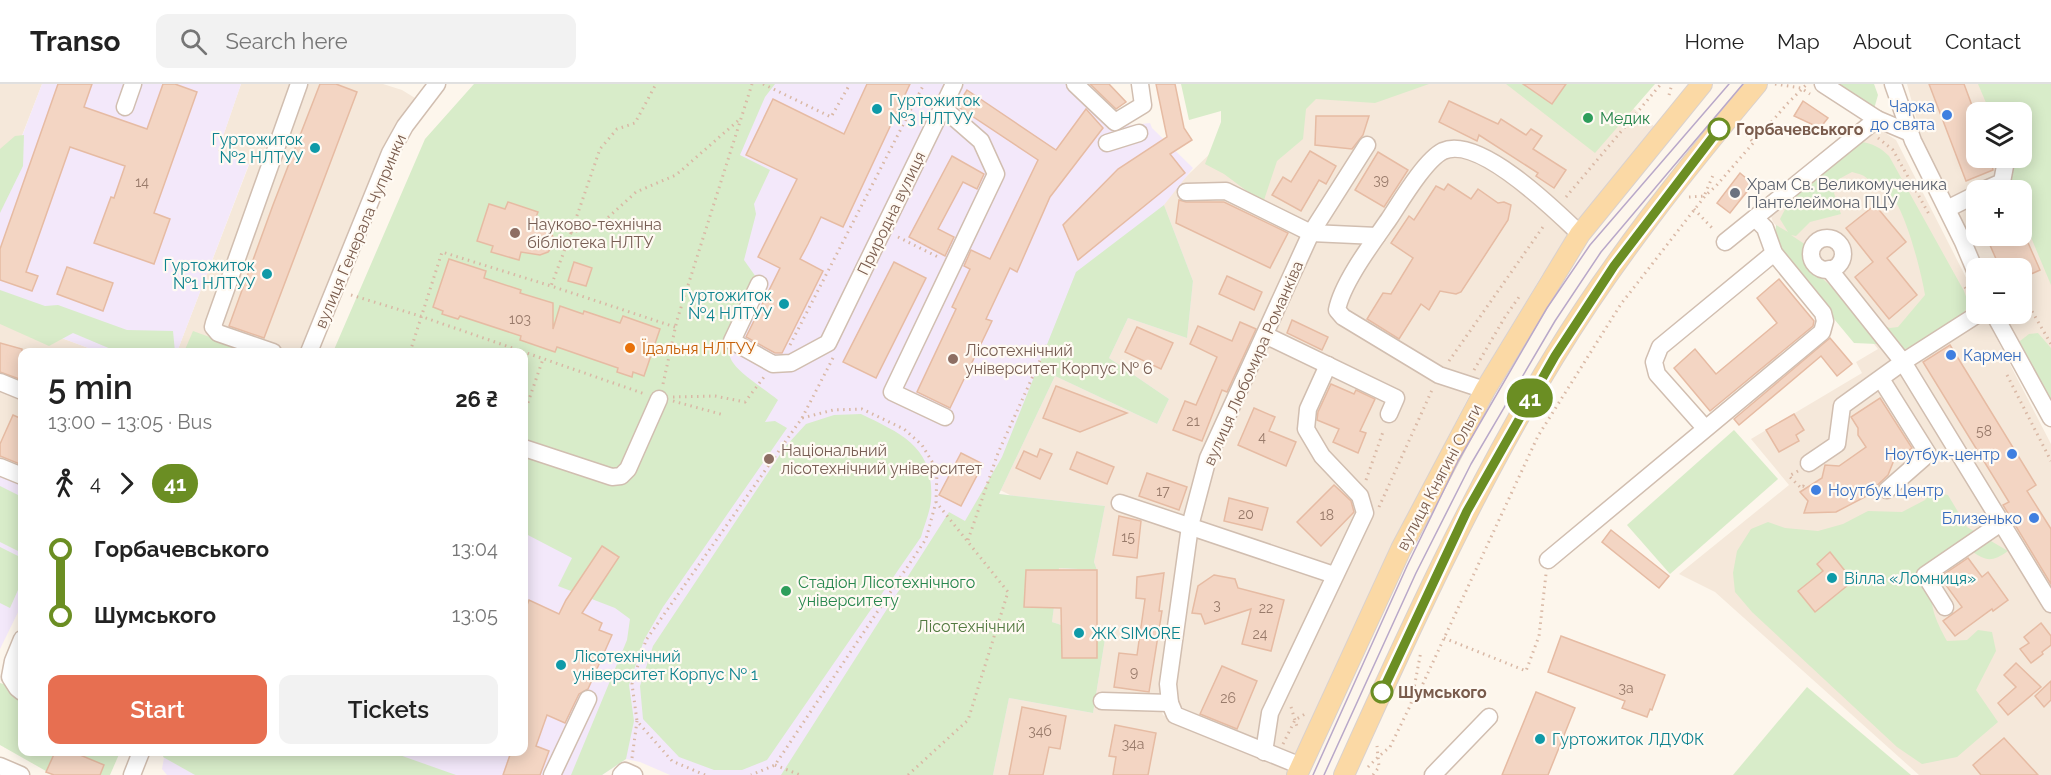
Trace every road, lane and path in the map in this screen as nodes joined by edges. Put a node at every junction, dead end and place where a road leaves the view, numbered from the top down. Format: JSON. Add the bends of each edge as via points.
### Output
{"nodes":[{"id":1,"x":133,"y":84,"type":"edge"},
{"id":2,"x":299,"y":84,"type":"edge"},
{"id":3,"x":437,"y":84,"type":"edge"},
{"id":4,"x":656,"y":84,"type":"edge"},
{"id":5,"x":752,"y":84,"type":"edge"},
{"id":6,"x":763,"y":84,"type":"edge"},
{"id":7,"x":850,"y":84,"type":"edge"},
{"id":8,"x":924,"y":84,"type":"edge"},
{"id":9,"x":954,"y":84,"type":"edge"},
{"id":10,"x":1075,"y":84,"type":"edge"},
{"id":11,"x":1140,"y":84,"type":"edge"},
{"id":12,"x":1702,"y":84,"type":"edge"},
{"id":13,"x":1757,"y":84,"type":"edge"},
{"id":14,"x":1795,"y":84,"type":"edge"},
{"id":15,"x":1807,"y":84,"type":"edge"},
{"id":16,"x":1823,"y":84,"type":"edge"},
{"id":17,"x":1893,"y":84,"type":"edge"},
{"id":18,"x":1801,"y":88,"type":"junction"},
{"id":19,"x":125,"y":107,"type":"dead end"},
{"id":20,"x":942,"y":107,"type":"junction"},
{"id":21,"x":741,"y":118,"type":"junction"},
{"id":22,"x":1871,"y":123,"type":"junction"},
{"id":23,"x":1139,"y":133,"type":"dead end"},
{"id":24,"x":1910,"y":133,"type":"junction"},
{"id":25,"x":1747,"y":135,"type":"dead end"},
{"id":26,"x":1107,"y":143,"type":"dead end"},
{"id":27,"x":1754,"y":143,"type":"junction"},
{"id":28,"x":1367,"y":145,"type":"dead end"},
{"id":29,"x":1714,"y":173,"type":"dead end"},
{"id":30,"x":1186,"y":192,"type":"dead end"},
{"id":31,"x":1705,"y":196,"type":"junction"},
{"id":32,"x":1683,"y":197,"type":"dead end"},
{"id":33,"x":1966,"y":200,"type":"edge"},
{"id":34,"x":1694,"y":209,"type":"junction"},
{"id":35,"x":1947,"y":209,"type":"junction"},
{"id":36,"x":1930,"y":216,"type":"dead end"},
{"id":37,"x":1755,"y":218,"type":"junction"},
{"id":38,"x":1713,"y":228,"type":"dead end"},
{"id":39,"x":883,"y":229,"type":"junction"},
{"id":40,"x":571,"y":233,"type":"junction"},
{"id":41,"x":1311,"y":233,"type":"junction"},
{"id":42,"x":1580,"y":234,"type":"junction"},
{"id":43,"x":1377,"y":236,"type":"junction"},
{"id":44,"x":1725,"y":242,"type":"dead end"},
{"id":45,"x":1773,"y":253,"type":"junction"},
{"id":46,"x":1970,"y":258,"type":"edge"},
{"id":47,"x":953,"y":265,"type":"junction"},
{"id":48,"x":1829,"y":269,"type":"dead end"},
{"id":49,"x":759,"y":284,"type":"dead end"},
{"id":50,"x":551,"y":286,"type":"junction"},
{"id":51,"x":351,"y":295,"type":"dead end"},
{"id":52,"x":2032,"y":312,"type":"edge"},
{"id":53,"x":420,"y":316,"type":"junction"},
{"id":54,"x":1966,"y":322,"type":"edge"},
{"id":55,"x":1999,"y":324,"type":"edge"},
{"id":56,"x":675,"y":327,"type":"junction"},
{"id":57,"x":1265,"y":335,"type":"junction"},
{"id":58,"x":828,"y":343,"type":"junction"},
{"id":59,"x":2051,"y":344,"type":"edge"},
{"id":60,"x":1047,"y":345,"type":"dead end"},
{"id":61,"x":261,"y":348,"type":"edge"},
{"id":62,"x":311,"y":348,"type":"edge"},
{"id":63,"x":411,"y":348,"type":"edge"},
{"id":64,"x":510,"y":348,"type":"edge"},
{"id":65,"x":528,"y":354,"type":"edge"},
{"id":66,"x":543,"y":359,"type":"junction"},
{"id":67,"x":1904,"y":362,"type":"junction"},
{"id":68,"x":773,"y":364,"type":"junction"},
{"id":69,"x":1328,"y":365,"type":"junction"},
{"id":70,"x":2007,"y":375,"type":"dead end"},
{"id":71,"x":1881,"y":379,"type":"junction"},
{"id":72,"x":0,"y":382,"type":"edge"},
{"id":73,"x":18,"y":389,"type":"edge"},
{"id":74,"x":1485,"y":390,"type":"junction"},
{"id":75,"x":659,"y":399,"type":"junction"},
{"id":76,"x":528,"y":402,"type":"edge"},
{"id":77,"x":686,"y":403,"type":"dead end"},
{"id":78,"x":1389,"y":414,"type":"joint"},
{"id":79,"x":724,"y":416,"type":"dead end"},
{"id":80,"x":945,"y":417,"type":"dead end"},
{"id":81,"x":802,"y":418,"type":"junction"},
{"id":82,"x":2051,"y":418,"type":"edge"},
{"id":83,"x":1705,"y":428,"type":"junction"},
{"id":84,"x":1951,"y":441,"type":"junction"},
{"id":85,"x":528,"y":449,"type":"edge"},
{"id":86,"x":1928,"y":454,"type":"junction"},
{"id":87,"x":2051,"y":461,"type":"edge"},
{"id":88,"x":0,"y":466,"type":"edge"},
{"id":89,"x":1804,"y":467,"type":"joint"},
{"id":90,"x":18,"y":474,"type":"edge"},
{"id":91,"x":1806,"y":488,"type":"dead end"},
{"id":92,"x":1887,"y":490,"type":"dead end"},
{"id":93,"x":1360,"y":496,"type":"junction"},
{"id":94,"x":936,"y":502,"type":"junction"},
{"id":95,"x":1120,"y":503,"type":"dead end"},
{"id":96,"x":2001,"y":523,"type":"junction"},
{"id":97,"x":1190,"y":526,"type":"junction"},
{"id":98,"x":968,"y":540,"type":"junction"},
{"id":99,"x":1548,"y":560,"type":"joint"},
{"id":100,"x":1334,"y":575,"type":"junction"},
{"id":101,"x":2051,"y":604,"type":"edge"},
{"id":102,"x":1945,"y":607,"type":"dead end"},
{"id":103,"x":1444,"y":638,"type":"junction"},
{"id":104,"x":1422,"y":644,"type":"dead end"},
{"id":105,"x":18,"y":649,"type":"edge"},
{"id":106,"x":18,"y":689,"type":"edge"},
{"id":107,"x":1414,"y":692,"type":"junction"},
{"id":108,"x":588,"y":699,"type":"dead end"},
{"id":109,"x":1396,"y":699,"type":"dead end"},
{"id":110,"x":1102,"y":700,"type":"dead end"},
{"id":111,"x":1289,"y":702,"type":"dead end"},
{"id":112,"x":1170,"y":703,"type":"junction"},
{"id":113,"x":1489,"y":717,"type":"dead end"},
{"id":114,"x":637,"y":721,"type":"junction"},
{"id":115,"x":1289,"y":730,"type":"dead end"},
{"id":116,"x":1377,"y":742,"type":"dead end"},
{"id":117,"x":1264,"y":752,"type":"junction"},
{"id":118,"x":140,"y":756,"type":"edge"},
{"id":119,"x":1378,"y":757,"type":"junction"},
{"id":120,"x":775,"y":765,"type":"junction"},
{"id":121,"x":0,"y":767,"type":"edge"},
{"id":122,"x":1379,"y":767,"type":"junction"},
{"id":123,"x":1299,"y":771,"type":"edge"},
{"id":124,"x":21,"y":775,"type":"edge"},
{"id":125,"x":134,"y":775,"type":"edge"},
{"id":126,"x":552,"y":775,"type":"edge"},
{"id":127,"x":628,"y":775,"type":"edge"},
{"id":128,"x":705,"y":775,"type":"edge"},
{"id":129,"x":751,"y":775,"type":"edge"},
{"id":130,"x":800,"y":775,"type":"edge"},
{"id":131,"x":908,"y":775,"type":"edge"},
{"id":132,"x":1344,"y":775,"type":"edge"},
{"id":133,"x":1373,"y":775,"type":"edge"},
{"id":134,"x":1433,"y":775,"type":"edge"}],
"edges":[{"from":1,"to":19,"type":"street"},
{"from":2,"to":61,"type":"street","via":[[214,324],[218,333]]},
{"from":3,"to":62,"type":"street","name":"вулиця Генерала Чупринки","via":[[390,153]]},
{"from":4,"to":40,"type":"path","via":[[635,123],[617,129],[600,149]]},
{"from":5,"to":21,"type":"path"},
{"from":6,"to":7,"type":"path","via":[[831,117]]},
{"from":8,"to":68,"type":"path","via":[[783,358]]},
{"from":9,"to":20,"type":"street","name":"Природна вулиця"},
{"from":10,"to":11,"type":"street","via":[[1115,122],[1143,105]]},
{"from":12,"to":42,"type":"main road","name":"вулиця Княгині Ольги"},
{"from":13,"to":132,"type":"main road","via":[[1614,266],[1555,356],[1467,511]]},
{"from":14,"to":18,"type":"path"},
{"from":15,"to":18,"type":"path"},
{"from":16,"to":22,"type":"street"},
{"from":17,"to":24,"type":"street"},
{"from":18,"to":27,"type":"path"},
{"from":20,"to":39,"type":"street","name":"Природна вулиця"},
{"from":20,"to":47,"type":"street","via":[[981,141],[996,174]]},
{"from":21,"to":40,"type":"path","via":[[676,175],[636,192],[602,223]]},
{"from":21,"to":56,"type":"path"},
{"from":22,"to":24,"type":"street"},
{"from":22,"to":36,"type":"path","via":[[1893,150]]},
{"from":22,"to":37,"type":"street"},
{"from":23,"to":26,"type":"street"},
{"from":24,"to":35,"type":"street"},
{"from":25,"to":27,"type":"path"},
{"from":27,"to":31,"type":"path"},
{"from":28,"to":41,"type":"street","name":"вулиця Любомира Романківа"},
{"from":29,"to":31,"type":"path"},
{"from":30,"to":41,"type":"street","via":[[1226,191]]},
{"from":31,"to":32,"type":"path"},
{"from":31,"to":34,"type":"path"},
{"from":33,"to":35,"type":"street"},
{"from":34,"to":38,"type":"path"},
{"from":34,"to":103,"type":"path","via":[[1621,304],[1538,436]]},
{"from":35,"to":46,"type":"street"},
{"from":37,"to":44,"type":"street"},
{"from":37,"to":45,"type":"street","via":[[1764,228]]},
{"from":39,"to":47,"type":"path"},
{"from":39,"to":58,"type":"street","name":"Природна вулиця"},
{"from":40,"to":50,"type":"path"},
{"from":41,"to":43,"type":"street"},
{"from":41,"to":57,"type":"street","name":"вулиця Любомира Романківа"},
{"from":42,"to":43,"type":"street","via":[[1518,180],[1481,154],[1462,149],[1444,151],[1426,165]]},
{"from":42,"to":74,"type":"main road","name":"вулиця Княгині Ольги"},
{"from":43,"to":74,"type":"street","via":[[1339,297],[1337,310],[1439,375]]},
{"from":45,"to":83,"type":"street","via":[[1660,347],[1654,362],[1657,374]]},
{"from":45,"to":83,"type":"street","via":[[1823,313],[1822,332]]},
{"from":47,"to":80,"type":"street","via":[[892,392]]},
{"from":48,"to":67,"type":"street"},
{"from":49,"to":68,"type":"street","via":[[732,341]]},
{"from":50,"to":53,"type":"path","via":[[442,252]]},
{"from":50,"to":56,"type":"path"},
{"from":51,"to":53,"type":"path"},
{"from":52,"to":59,"type":"path"},
{"from":53,"to":63,"type":"path"},
{"from":53,"to":64,"type":"path"},
{"from":54,"to":67,"type":"street"},
{"from":55,"to":82,"type":"street"},
{"from":56,"to":75,"type":"path"},
{"from":57,"to":69,"type":"street"},
{"from":57,"to":97,"type":"street","name":"вулиця Любомира Романківа","via":[[1208,458]]},
{"from":58,"to":68,"type":"street","via":[[791,363]]},
{"from":58,"to":81,"type":"path","via":[[834,356]]},
{"from":60,"to":98,"type":"path","via":[[998,453]]},
{"from":65,"to":66,"type":"path"},
{"from":66,"to":75,"type":"path"},
{"from":66,"to":76,"type":"path"},
{"from":67,"to":71,"type":"street"},
{"from":67,"to":84,"type":"street"},
{"from":68,"to":75,"type":"path","via":[[745,402],[715,396]]},
{"from":69,"to":78,"type":"street","via":[[1396,398]]},
{"from":69,"to":93,"type":"street","via":[[1308,409],[1306,429],[1322,456]]},
{"from":70,"to":87,"type":"path"},
{"from":71,"to":86,"type":"street"},
{"from":71,"to":89,"type":"street","via":[[1842,406],[1838,444]]},
{"from":72,"to":73,"type":"street"},
{"from":74,"to":123,"type":"main road","name":"вулиця Княгині Ольги","via":[[1401,549]]},
{"from":75,"to":85,"type":"street","via":[[628,469],[621,476],[612,477]]},
{"from":77,"to":79,"type":"path"},
{"from":78,"to":93,"type":"path"},
{"from":81,"to":94,"type":"path","via":[[833,410],[862,409],[904,429],[922,445],[937,470]]},
{"from":81,"to":114,"type":"path","via":[[646,640],[632,684]]},
{"from":83,"to":99,"type":"street"},
{"from":84,"to":86,"type":"street"},
{"from":84,"to":96,"type":"street"},
{"from":86,"to":92,"type":"street"},
{"from":88,"to":90,"type":"street"},
{"from":89,"to":91,"type":"path","via":[[1789,476]]},
{"from":93,"to":100,"type":"street","via":[[1365,513]]},
{"from":94,"to":98,"type":"path"},
{"from":94,"to":120,"type":"path","via":[[926,539]]},
{"from":95,"to":97,"type":"street"},
{"from":96,"to":101,"type":"street"},
{"from":96,"to":102,"type":"street","via":[[1925,575]]},
{"from":97,"to":100,"type":"street"},
{"from":97,"to":112,"type":"street","name":"вулиця Любомира Романківа","via":[[1168,684]]},
{"from":98,"to":131,"type":"path","via":[[1008,592],[968,720]]},
{"from":99,"to":103,"type":"path","via":[[1539,636],[1526,671]]},
{"from":100,"to":117,"type":"street","via":[[1270,712]]},
{"from":103,"to":107,"type":"path","via":[[1420,690]]},
{"from":104,"to":107,"type":"path"},
{"from":105,"to":106,"type":"street","via":[[10,677]]},
{"from":107,"to":109,"type":"path"},
{"from":107,"to":119,"type":"path","via":[[1390,747]]},
{"from":108,"to":126,"type":"street"},
{"from":110,"to":112,"type":"street"},
{"from":111,"to":115,"type":"path","via":[[1299,734]]},
{"from":112,"to":117,"type":"street","via":[[1174,715]]},
{"from":113,"to":134,"type":"street"},
{"from":114,"to":127,"type":"path"},
{"from":114,"to":128,"type":"path","via":[[672,761]]},
{"from":116,"to":119,"type":"path"},
{"from":117,"to":123,"type":"street"},
{"from":118,"to":125,"type":"street"},
{"from":119,"to":122,"type":"path"},
{"from":119,"to":122,"type":"path","via":[[1371,764]]},
{"from":120,"to":129,"type":"path"},
{"from":120,"to":130,"type":"path"},
{"from":121,"to":124,"type":"street"},
{"from":122,"to":133,"type":"path"}]}
